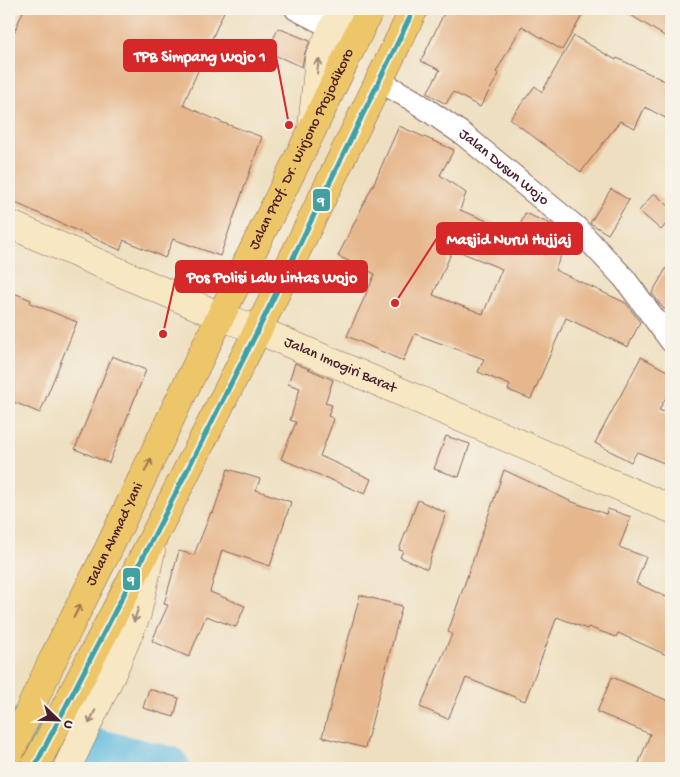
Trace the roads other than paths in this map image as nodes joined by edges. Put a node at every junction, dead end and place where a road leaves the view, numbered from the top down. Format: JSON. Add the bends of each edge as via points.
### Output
{"nodes":[{"id":1,"x":296,"y":9,"type":"edge"},
{"id":2,"x":370,"y":9,"type":"edge"},
{"id":3,"x":414,"y":9,"type":"edge"},
{"id":4,"x":338,"y":18,"type":"edge"},
{"id":5,"x":379,"y":81,"type":"junction"},
{"id":6,"x":312,"y":132,"type":"junction"},
{"id":7,"x":9,"y":224,"type":"edge"},
{"id":8,"x":220,"y":316,"type":"junction"},
{"id":9,"x":258,"y":330,"type":"junction"},
{"id":10,"x":671,"y":341,"type":"edge"},
{"id":11,"x":671,"y":509,"type":"edge"},
{"id":12,"x":99,"y":670,"type":"junction"},
{"id":13,"x":9,"y":754,"type":"edge"},
{"id":14,"x":34,"y":768,"type":"edge"},
{"id":15,"x":67,"y":768,"type":"edge"}],
"edges":[{"from":1,"to":4,"type":"street"},
{"from":2,"to":6,"type":"highway","name":"Jalan Prof. Dr. Wirjono Projodikoro"},
{"from":3,"to":5,"type":"highway"},
{"from":6,"to":4,"type":"main road","one_way":true,"via":[[319,58]]},
{"from":5,"to":9,"type":"highway"},
{"from":5,"to":10,"type":"street","name":"Jalan Dusun Wojo","via":[[464,135],[576,227],[624,278]]},
{"from":6,"to":8,"type":"highway","name":"Jalan Prof. Dr. Wirjono Projodikoro"},
{"from":7,"to":8,"type":"main road","name":"Jalan Imogiri Barat"},
{"from":8,"to":9,"type":"main road","name":"Jalan Imogiri Barat"},
{"from":13,"to":8,"type":"highway","name":"Jalan Ahmad Yani","one_way":true},
{"from":9,"to":11,"type":"main road","name":"Jalan Imogiri Barat"},
{"from":9,"to":12,"type":"highway","one_way":true,"via":[[155,534]]},
{"from":12,"to":14,"type":"highway"},
{"from":12,"to":15,"type":"main road","one_way":true}]}
